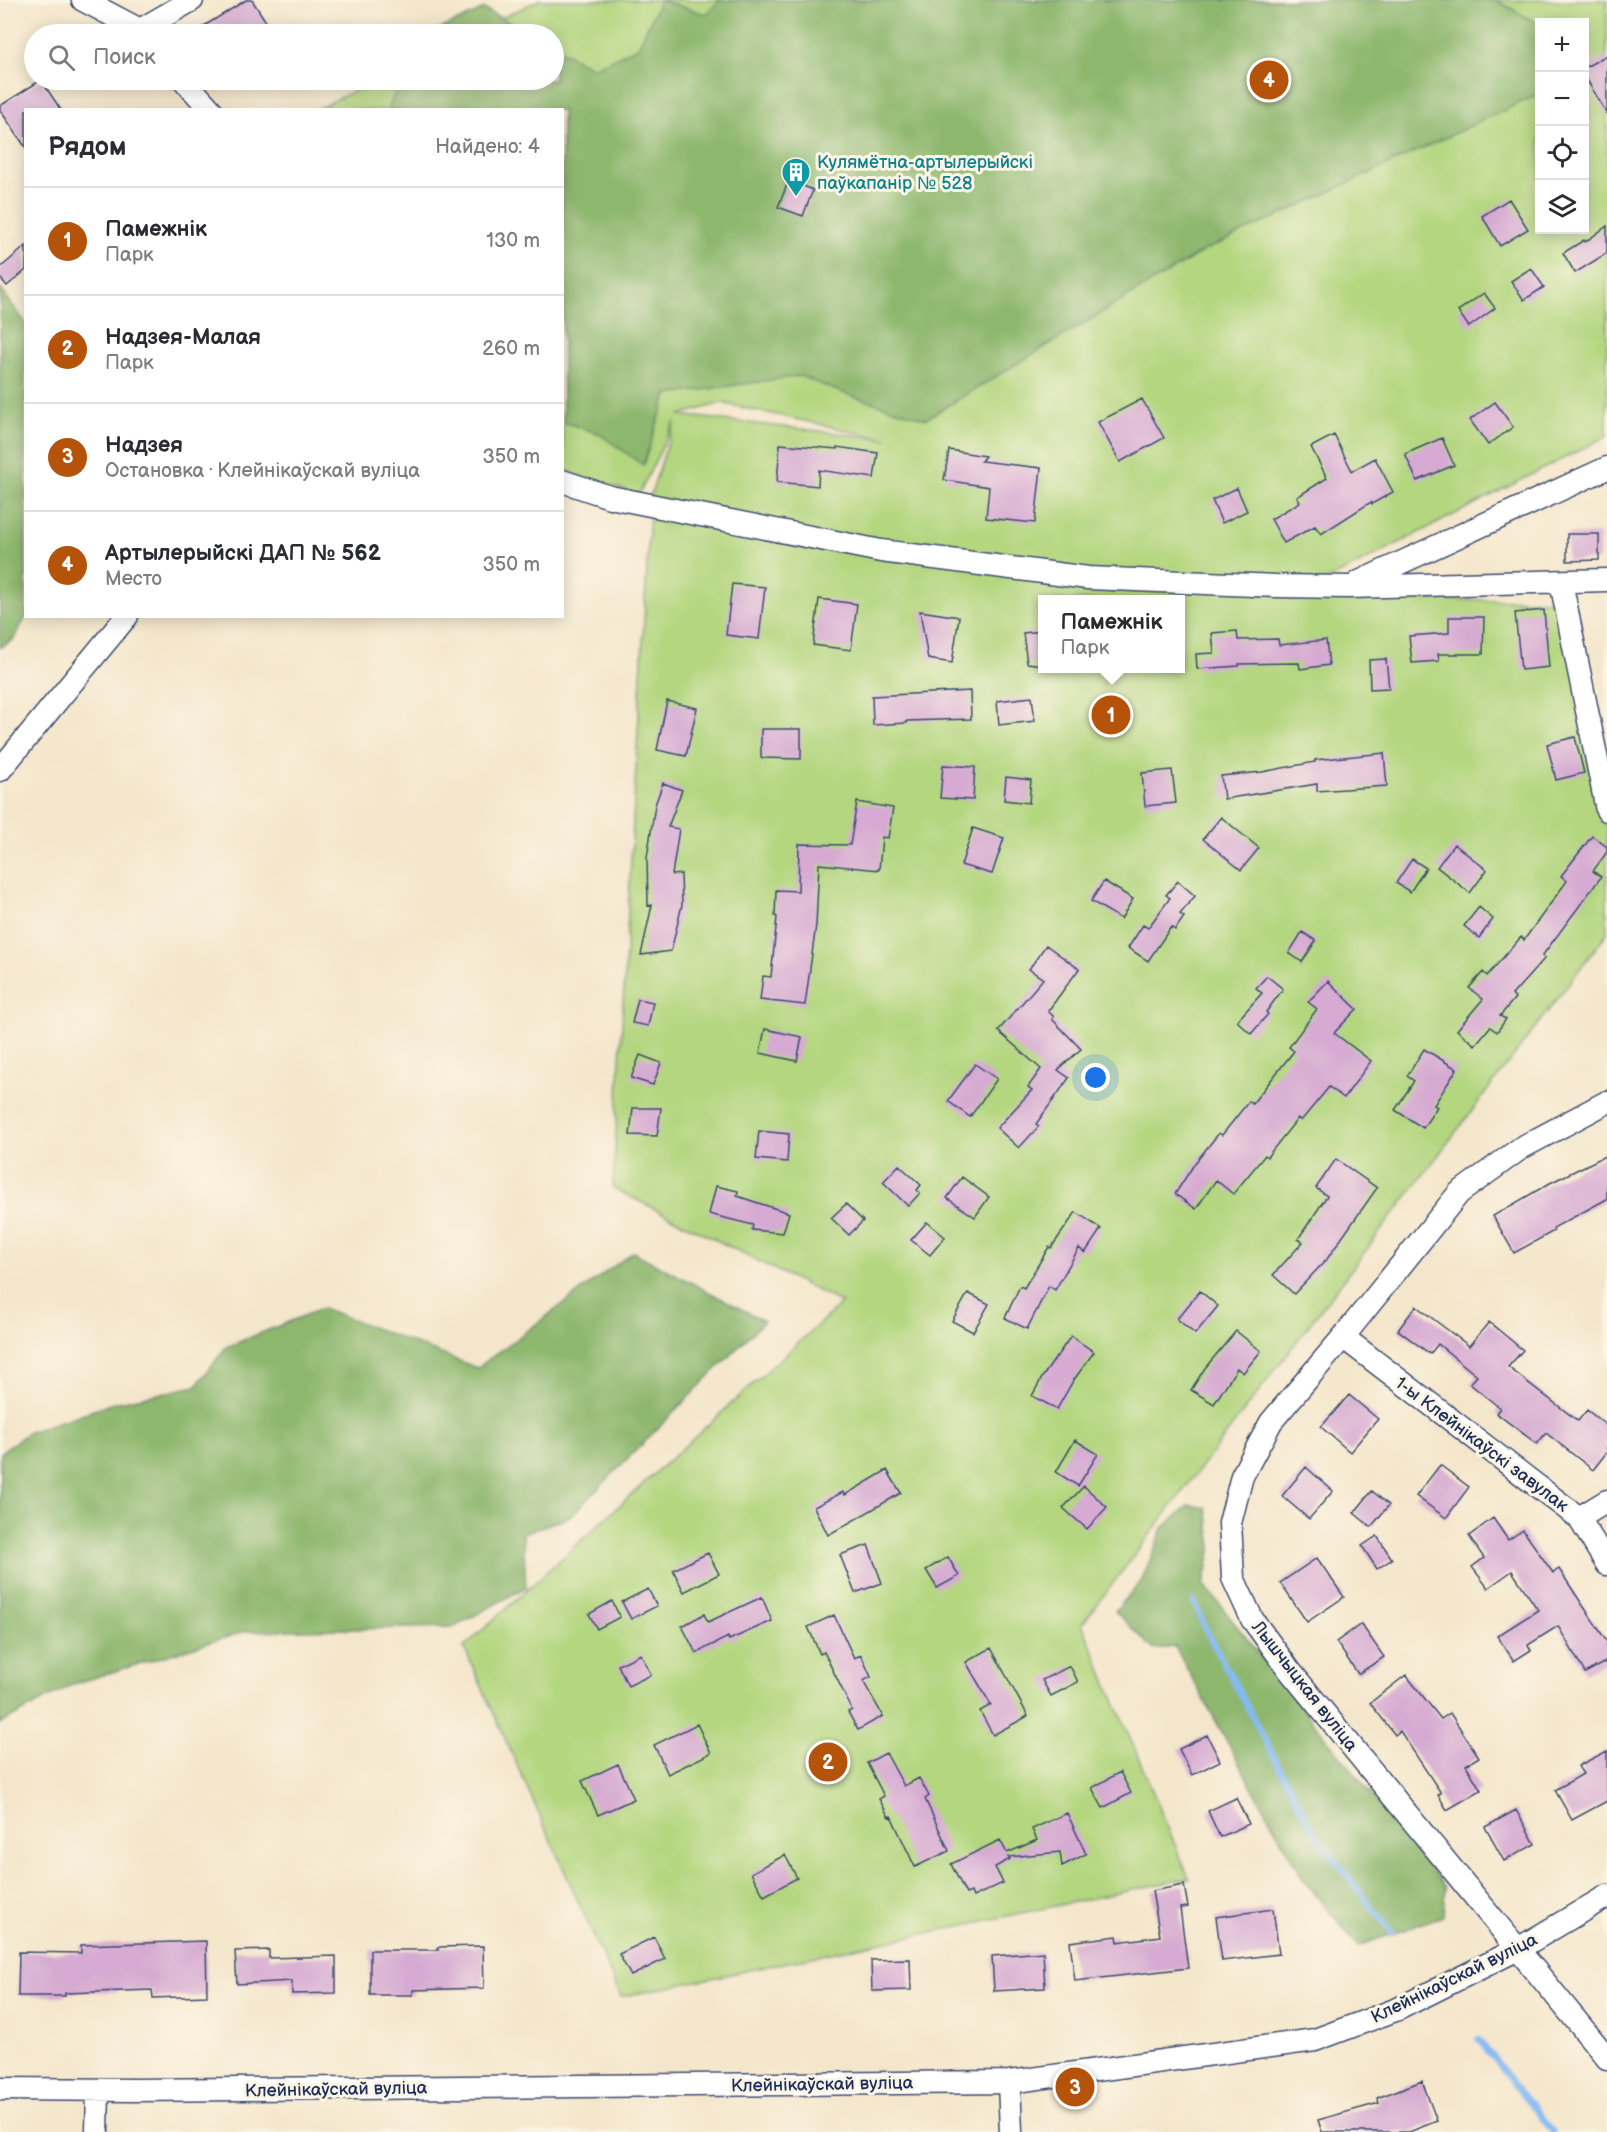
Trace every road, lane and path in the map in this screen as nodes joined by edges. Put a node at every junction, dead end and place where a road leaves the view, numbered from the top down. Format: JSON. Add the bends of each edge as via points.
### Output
{"nodes":[{"id":1,"x":83,"y":0,"type":"edge"},
{"id":2,"x":192,"y":0,"type":"edge"},
{"id":3,"x":127,"y":24,"type":"edge"},
{"id":4,"x":154,"y":24,"type":"edge"},
{"id":5,"x":193,"y":90,"type":"edge"},
{"id":6,"x":209,"y":108,"type":"edge"},
{"id":7,"x":1607,"y":468,"type":"edge"},
{"id":8,"x":564,"y":482,"type":"edge"},
{"id":9,"x":1607,"y":580,"type":"edge"},
{"id":10,"x":1561,"y":582,"type":"junction"},
{"id":11,"x":1349,"y":586,"type":"junction"},
{"id":12,"x":125,"y":618,"type":"edge"},
{"id":13,"x":0,"y":770,"type":"edge"},
{"id":14,"x":1607,"y":810,"type":"edge"},
{"id":15,"x":1607,"y":1102,"type":"edge"},
{"id":16,"x":1343,"y":1337,"type":"junction"},
{"id":17,"x":1607,"y":1501,"type":"edge"},
{"id":18,"x":1579,"y":1518,"type":"junction"},
{"id":19,"x":1607,"y":1564,"type":"edge"},
{"id":20,"x":1607,"y":1896,"type":"edge"},
{"id":21,"x":1518,"y":1949,"type":"junction"},
{"id":22,"x":1607,"y":2058,"type":"edge"},
{"id":23,"x":1009,"y":2082,"type":"junction"},
{"id":24,"x":0,"y":2089,"type":"edge"},
{"id":25,"x":98,"y":2091,"type":"junction"},
{"id":26,"x":97,"y":2132,"type":"edge"},
{"id":27,"x":1011,"y":2132,"type":"edge"}],
"edges":[{"from":1,"to":3,"type":"street"},
{"from":2,"to":4,"type":"street"},
{"from":5,"to":6,"type":"street"},
{"from":7,"to":11,"type":"street"},
{"from":8,"to":11,"type":"street","via":[[610,497],[881,551],[1088,579]]},
{"from":9,"to":10,"type":"street"},
{"from":10,"to":11,"type":"street"},
{"from":10,"to":14,"type":"street"},
{"from":12,"to":13,"type":"street"},
{"from":15,"to":16,"type":"street","name":"Лышчыцкая вуліца","via":[[1521,1148],[1459,1193]]},
{"from":16,"to":18,"type":"street","name":"1-ы Клейнікаўскі завулак"},
{"from":16,"to":21,"type":"street","name":"Лышчыцкая вуліца","via":[[1271,1422],[1242,1476],[1230,1523],[1233,1578],[1252,1619],[1290,1671]]},
{"from":17,"to":18,"type":"street"},
{"from":18,"to":19,"type":"street","name":"1-ы Клейнікаўскі завулак"},
{"from":20,"to":21,"type":"street","name":"Клейнікаўскай вуліца"},
{"from":21,"to":22,"type":"street","name":"Лышчыцкая вуліца"},
{"from":21,"to":23,"type":"street","name":"Клейнікаўскай вуліца","via":[[1398,2009],[1315,2040]]},
{"from":23,"to":25,"type":"street","name":"Клейнікаўскай вуліца"},
{"from":23,"to":27,"type":"street"},
{"from":24,"to":25,"type":"street","name":"Клейнікаўскай вуліца"},
{"from":25,"to":26,"type":"street"}]}
